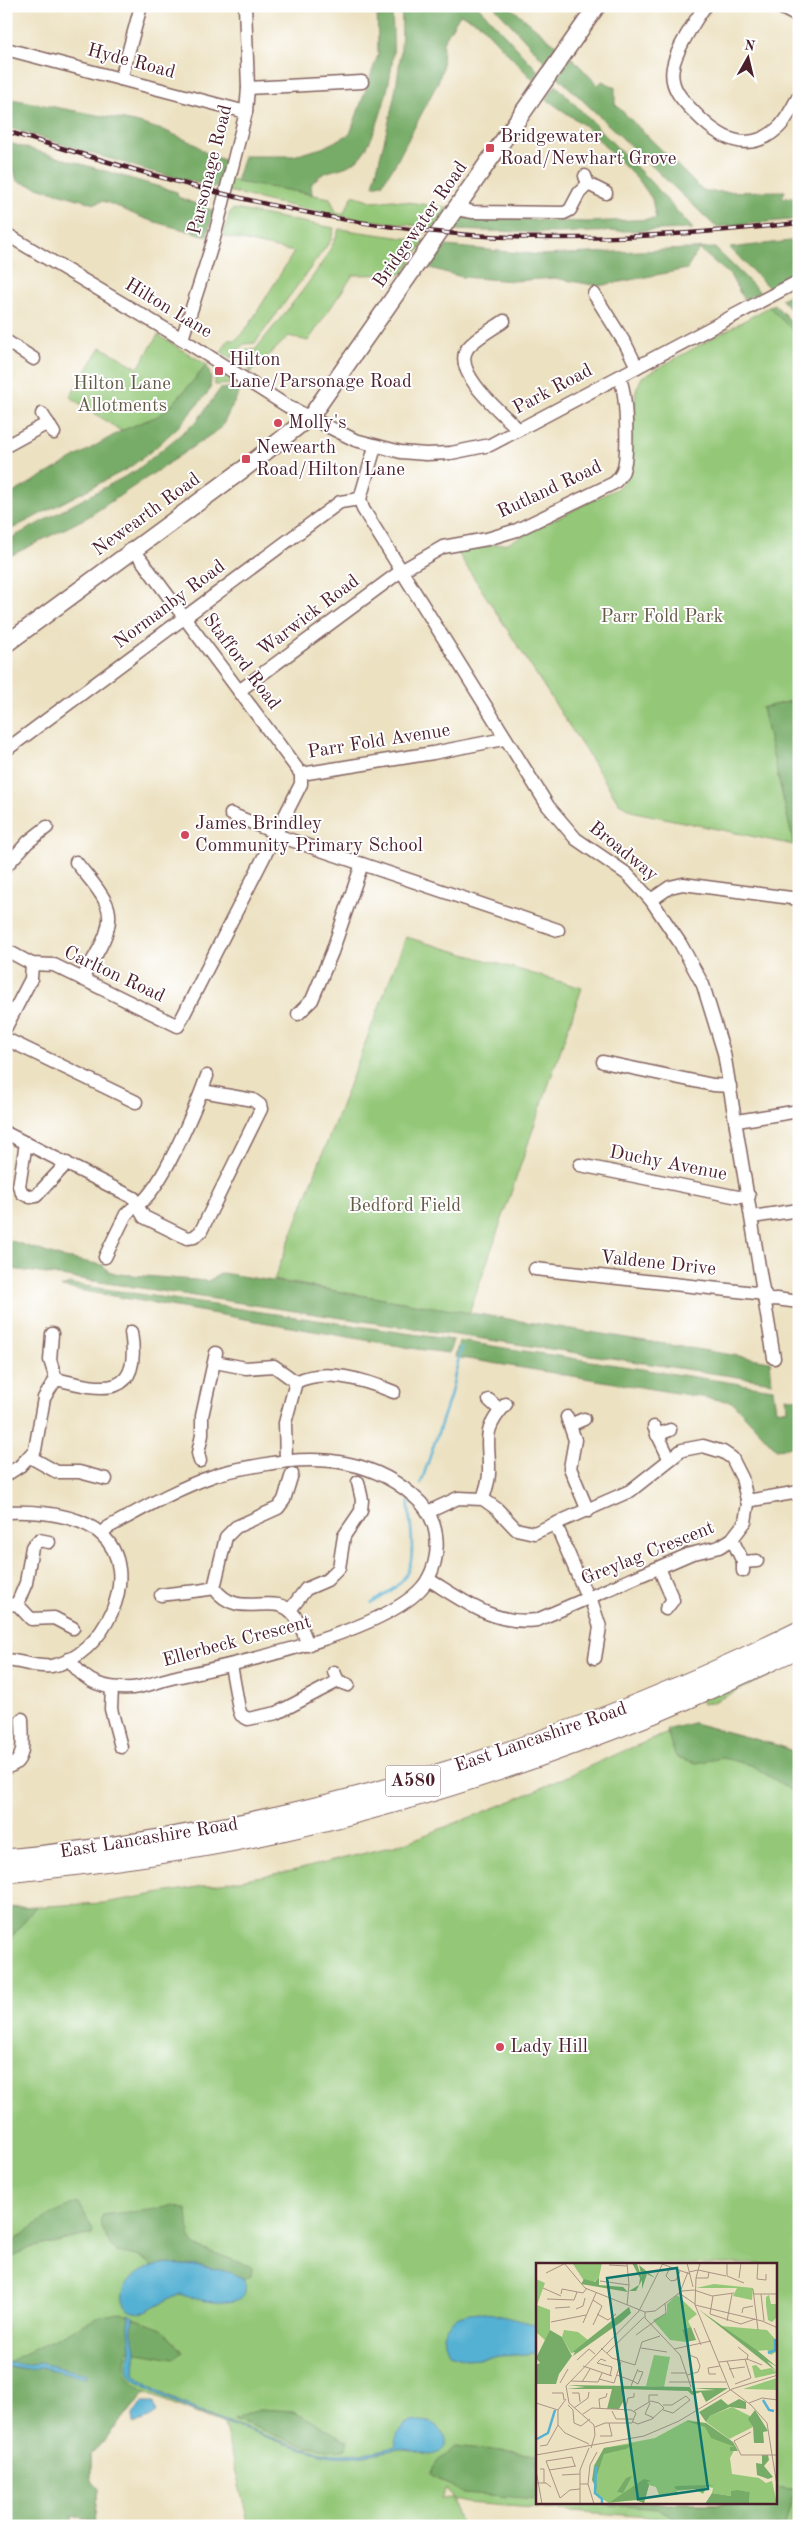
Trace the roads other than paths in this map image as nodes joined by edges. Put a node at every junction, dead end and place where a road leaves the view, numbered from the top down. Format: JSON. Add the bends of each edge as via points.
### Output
{"nodes":[{"id":1,"x":141,"y":6,"type":"edge"},
{"id":2,"x":245,"y":6,"type":"edge"},
{"id":3,"x":597,"y":6,"type":"edge"},
{"id":4,"x":705,"y":6,"type":"edge"},
{"id":5,"x":778,"y":6,"type":"edge"},
{"id":6,"x":799,"y":17,"type":"edge"},
{"id":7,"x":6,"y":49,"type":"edge"},
{"id":8,"x":121,"y":78,"type":"junction"},
{"id":9,"x":356,"y":85,"type":"dead end"},
{"id":10,"x":248,"y":88,"type":"junction"},
{"id":11,"x":799,"y":96,"type":"edge"},
{"id":12,"x":246,"y":112,"type":"junction"},
{"id":13,"x":606,"y":193,"type":"dead end"},
{"id":14,"x":456,"y":210,"type":"junction"},
{"id":15,"x":6,"y":234,"type":"edge"},
{"id":16,"x":794,"y":285,"type":"edge"},
{"id":17,"x":594,"y":294,"type":"dead end"},
{"id":18,"x":507,"y":321,"type":"dead end"},
{"id":19,"x":182,"y":339,"type":"junction"},
{"id":20,"x":6,"y":341,"type":"edge"},
{"id":21,"x":34,"y":359,"type":"dead end"},
{"id":22,"x":637,"y":367,"type":"junction"},
{"id":23,"x":619,"y":377,"type":"junction"},
{"id":24,"x":311,"y":416,"type":"junction"},
{"id":25,"x":48,"y":423,"type":"dead end"},
{"id":26,"x":518,"y":430,"type":"junction"},
{"id":27,"x":6,"y":446,"type":"edge"},
{"id":28,"x":375,"y":447,"type":"junction"},
{"id":29,"x":360,"y":499,"type":"junction"},
{"id":30,"x":134,"y":550,"type":"junction"},
{"id":31,"x":401,"y":571,"type":"junction"},
{"id":32,"x":184,"y":618,"type":"junction"},
{"id":33,"x":6,"y":644,"type":"edge"},
{"id":34,"x":239,"y":691,"type":"junction"},
{"id":35,"x":504,"y":739,"type":"junction"},
{"id":36,"x":6,"y":750,"type":"edge"},
{"id":37,"x":301,"y":774,"type":"junction"},
{"id":38,"x":231,"y":814,"type":"dead end"},
{"id":39,"x":47,"y":827,"type":"dead end"},
{"id":40,"x":276,"y":834,"type":"junction"},
{"id":41,"x":362,"y":864,"type":"junction"},
{"id":42,"x":6,"y":866,"type":"edge"},
{"id":43,"x":78,"y":869,"type":"dead end"},
{"id":44,"x":799,"y":899,"type":"edge"},
{"id":45,"x":651,"y":900,"type":"junction"},
{"id":46,"x":558,"y":930,"type":"dead end"},
{"id":47,"x":6,"y":950,"type":"edge"},
{"id":48,"x":32,"y":964,"type":"junction"},
{"id":49,"x":82,"y":979,"type":"junction"},
{"id":50,"x":304,"y":1012,"type":"dead end"},
{"id":51,"x":178,"y":1026,"type":"joint"},
{"id":52,"x":6,"y":1027,"type":"edge"},
{"id":53,"x":6,"y":1039,"type":"edge"},
{"id":54,"x":603,"y":1062,"type":"dead end"},
{"id":55,"x":208,"y":1076,"type":"dead end"},
{"id":56,"x":730,"y":1086,"type":"junction"},
{"id":57,"x":202,"y":1091,"type":"junction"},
{"id":58,"x":136,"y":1102,"type":"dead end"},
{"id":59,"x":799,"y":1111,"type":"edge"},
{"id":60,"x":737,"y":1122,"type":"junction"},
{"id":61,"x":6,"y":1133,"type":"edge"},
{"id":62,"x":26,"y":1143,"type":"junction"},
{"id":63,"x":67,"y":1163,"type":"junction"},
{"id":64,"x":580,"y":1165,"type":"dead end"},
{"id":65,"x":749,"y":1196,"type":"junction"},
{"id":66,"x":137,"y":1205,"type":"junction"},
{"id":67,"x":799,"y":1210,"type":"edge"},
{"id":68,"x":752,"y":1217,"type":"junction"},
{"id":69,"x":105,"y":1257,"type":"dead end"},
{"id":70,"x":542,"y":1271,"type":"dead end"},
{"id":71,"x":766,"y":1297,"type":"junction"},
{"id":72,"x":799,"y":1302,"type":"edge"},
{"id":73,"x":53,"y":1331,"type":"dead end"},
{"id":74,"x":135,"y":1340,"type":"dead end"},
{"id":75,"x":774,"y":1358,"type":"dead end"},
{"id":76,"x":56,"y":1379,"type":"junction"},
{"id":77,"x":296,"y":1382,"type":"junction"},
{"id":78,"x":395,"y":1393,"type":"dead end"},
{"id":79,"x":490,"y":1400,"type":"dead end"},
{"id":80,"x":584,"y":1419,"type":"dead end"},
{"id":81,"x":670,"y":1430,"type":"dead end"},
{"id":82,"x":30,"y":1457,"type":"junction"},
{"id":83,"x":669,"y":1458,"type":"junction"},
{"id":84,"x":286,"y":1460,"type":"junction"},
{"id":85,"x":201,"y":1462,"type":"dead end"},
{"id":86,"x":292,"y":1474,"type":"dead end"},
{"id":87,"x":6,"y":1475,"type":"edge"},
{"id":88,"x":109,"y":1479,"type":"dead end"},
{"id":89,"x":362,"y":1486,"type":"dead end"},
{"id":90,"x":799,"y":1492,"type":"edge"},
{"id":91,"x":483,"y":1499,"type":"junction"},
{"id":92,"x":747,"y":1501,"type":"junction"},
{"id":93,"x":588,"y":1510,"type":"junction"},
{"id":94,"x":6,"y":1512,"type":"edge"},
{"id":95,"x":428,"y":1512,"type":"junction"},
{"id":96,"x":556,"y":1525,"type":"junction"},
{"id":97,"x":101,"y":1534,"type":"junction"},
{"id":98,"x":732,"y":1539,"type":"junction"},
{"id":99,"x":49,"y":1542,"type":"dead end"},
{"id":100,"x":757,"y":1561,"type":"dead end"},
{"id":101,"x":659,"y":1568,"type":"junction"},
{"id":102,"x":428,"y":1579,"type":"junction"},
{"id":103,"x":214,"y":1588,"type":"junction"},
{"id":104,"x":160,"y":1595,"type":"dead end"},
{"id":105,"x":589,"y":1598,"type":"junction"},
{"id":106,"x":674,"y":1604,"type":"dead end"},
{"id":107,"x":12,"y":1605,"type":"edge"},
{"id":108,"x":290,"y":1610,"type":"junction"},
{"id":109,"x":73,"y":1628,"type":"dead end"},
{"id":110,"x":799,"y":1631,"type":"edge"},
{"id":111,"x":308,"y":1644,"type":"junction"},
{"id":112,"x":799,"y":1648,"type":"edge"},
{"id":113,"x":595,"y":1658,"type":"dead end"},
{"id":114,"x":6,"y":1660,"type":"edge"},
{"id":115,"x":69,"y":1660,"type":"junction"},
{"id":116,"x":231,"y":1665,"type":"junction"},
{"id":117,"x":340,"y":1680,"type":"dead end"},
{"id":118,"x":112,"y":1688,"type":"junction"},
{"id":119,"x":22,"y":1719,"type":"dead end"},
{"id":120,"x":121,"y":1748,"type":"dead end"},
{"id":121,"x":6,"y":1768,"type":"edge"},
{"id":122,"x":6,"y":1859,"type":"edge"},
{"id":123,"x":6,"y":1873,"type":"edge"}],
"edges":[{"from":1,"to":8,"type":"street"},
{"from":2,"to":10,"type":"street","name":"Parsonage Road"},
{"from":3,"to":14,"type":"main road","name":"Bridgewater Road"},
{"from":4,"to":11,"type":"street","via":[[675,60],[672,75],[679,96],[710,128],[732,140],[760,138],[778,128]]},
{"from":5,"to":6,"type":"street"},
{"from":7,"to":8,"type":"street","name":"Hyde Road"},
{"from":8,"to":12,"type":"street","name":"Hyde Road"},
{"from":9,"to":10,"type":"street"},
{"from":10,"to":12,"type":"street","name":"Parsonage Road"},
{"from":12,"to":19,"type":"street","name":"Parsonage Road","via":[[214,242]]},
{"from":13,"to":14,"type":"street","via":[[586,180],[570,210],[564,213]]},
{"from":14,"to":24,"type":"main road","name":"Bridgewater Road"},
{"from":15,"to":19,"type":"street","name":"Hilton Lane"},
{"from":16,"to":22,"type":"street","name":"Park Road"},
{"from":17,"to":22,"type":"street"},
{"from":18,"to":26,"type":"street","via":[[471,344],[464,364],[469,378]]},
{"from":19,"to":24,"type":"street","name":"Hilton Lane","via":[[287,406]]},
{"from":20,"to":21,"type":"street"},
{"from":22,"to":23,"type":"street","name":"Park Road"},
{"from":23,"to":26,"type":"street","name":"Park Road"},
{"from":23,"to":31,"type":"street","name":"Rutland Road","via":[[624,388],[626,454],[622,473],[614,483],[517,530],[443,546]]},
{"from":24,"to":28,"type":"street","name":"Park Road"},
{"from":24,"to":30,"type":"main road","name":"Newearth Road"},
{"from":25,"to":27,"type":"street"},
{"from":26,"to":28,"type":"street","name":"Park Road","via":[[490,445],[451,454],[401,452]]},
{"from":28,"to":29,"type":"street"},
{"from":29,"to":31,"type":"street","name":"Broadway"},
{"from":29,"to":32,"type":"street","name":"Normanby Road","via":[[340,502]]},
{"from":30,"to":32,"type":"street","name":"Stafford Road"},
{"from":30,"to":33,"type":"main road","name":"Newearth Road"},
{"from":31,"to":34,"type":"street","name":"Warwick Road"},
{"from":31,"to":35,"type":"street","name":"Broadway"},
{"from":32,"to":34,"type":"street","name":"Stafford Road"},
{"from":32,"to":36,"type":"street","name":"Normanby Road"},
{"from":34,"to":37,"type":"street","name":"Stafford Road"},
{"from":35,"to":37,"type":"street","name":"Parr Fold Avenue"},
{"from":35,"to":45,"type":"street","name":"Broadway","via":[[566,829],[627,874]]},
{"from":37,"to":40,"type":"street","name":"Parr Fold Avenue","via":[[300,784]]},
{"from":38,"to":40,"type":"street"},
{"from":39,"to":42,"type":"street"},
{"from":40,"to":41,"type":"street"},
{"from":40,"to":51,"type":"street","name":"Parr Fold Avenue"},
{"from":41,"to":46,"type":"street"},
{"from":41,"to":50,"type":"street","via":[[332,952]]},
{"from":43,"to":49,"type":"street","via":[[103,898],[110,917],[108,930]]},
{"from":44,"to":45,"type":"street","via":[[684,884],[670,887]]},
{"from":45,"to":56,"type":"street","name":"Broadway","via":[[680,943],[702,985],[718,1028]]},
{"from":47,"to":48,"type":"street","name":"Carlton Road"},
{"from":48,"to":49,"type":"street","name":"Carlton Road","via":[[54,966]]},
{"from":48,"to":52,"type":"street","via":[[31,979]]},
{"from":49,"to":51,"type":"street","name":"Carlton Road"},
{"from":53,"to":58,"type":"street"},
{"from":54,"to":56,"type":"street"},
{"from":55,"to":57,"type":"street"},
{"from":56,"to":60,"type":"street","name":"Broadway"},
{"from":57,"to":66,"type":"street","via":[[189,1123],[154,1187],[146,1200]]},
{"from":57,"to":66,"type":"street","via":[[253,1100],[261,1109],[201,1231],[192,1238],[181,1237],[144,1217]]},
{"from":59,"to":60,"type":"street"},
{"from":60,"to":65,"type":"street","name":"Broadway"},
{"from":61,"to":62,"type":"street"},
{"from":62,"to":63,"type":"street"},
{"from":62,"to":63,"type":"street","via":[[19,1186],[22,1193],[30,1197],[36,1196]]},
{"from":63,"to":66,"type":"street","via":[[129,1193]]},
{"from":64,"to":65,"type":"street","name":"Duchy Avenue","via":[[738,1197]]},
{"from":65,"to":68,"type":"street","name":"Broadway"},
{"from":66,"to":69,"type":"street","via":[[126,1214]]},
{"from":67,"to":68,"type":"street"},
{"from":68,"to":71,"type":"street","name":"Broadway"},
{"from":70,"to":71,"type":"street","name":"Valdene Drive"},
{"from":71,"to":72,"type":"street","name":"Valdene Drive"},
{"from":71,"to":75,"type":"street","name":"Broadway"},
{"from":73,"to":76,"type":"street","via":[[50,1360]]},
{"from":74,"to":76,"type":"street","via":[[132,1368],[120,1388],[100,1389]]},
{"from":76,"to":82,"type":"street","via":[[44,1398],[38,1442]]},
{"from":77,"to":78,"type":"street","via":[[312,1376],[331,1375],[376,1384]]},
{"from":77,"to":84,"type":"street","via":[[285,1423]]},
{"from":77,"to":85,"type":"street","via":[[274,1366],[246,1368],[215,1357],[202,1416],[198,1453]]},
{"from":79,"to":91,"type":"street","via":[[503,1407],[490,1424],[487,1438],[489,1479]]},
{"from":80,"to":93,"type":"street","via":[[569,1421],[575,1440],[570,1468]]},
{"from":81,"to":83,"type":"street","via":[[656,1431]]},
{"from":82,"to":87,"type":"street"},
{"from":82,"to":88,"type":"street","via":[[56,1472],[79,1472]]},
{"from":83,"to":92,"type":"street","name":"Greylag Crescent","via":[[692,1446],[723,1452],[732,1458],[742,1478]]},
{"from":83,"to":93,"type":"street","name":"Greylag Crescent","via":[[630,1491]]},
{"from":84,"to":95,"type":"street","via":[[325,1459],[370,1469],[397,1483]]},
{"from":84,"to":97,"type":"street","via":[[215,1475],[170,1494]]},
{"from":86,"to":103,"type":"street","via":[[284,1486],[278,1508],[236,1527],[226,1537]]},
{"from":89,"to":108,"type":"street","via":[[362,1511],[344,1536],[338,1568],[327,1580],[306,1590]]},
{"from":90,"to":92,"type":"street"},
{"from":91,"to":95,"type":"street","via":[[458,1498]]},
{"from":91,"to":96,"type":"street","name":"Greylag Crescent","via":[[497,1509],[511,1526],[522,1532],[534,1533]]},
{"from":92,"to":98,"type":"street","name":"Greylag Crescent","via":[[745,1522]]},
{"from":93,"to":96,"type":"street","name":"Greylag Crescent"},
{"from":94,"to":97,"type":"street","via":[[67,1519]]},
{"from":95,"to":102,"type":"street","name":"Ellerbeck Crescent","via":[[437,1542],[436,1557]]},
{"from":96,"to":105,"type":"street"},
{"from":97,"to":115,"type":"street","via":[[119,1567],[116,1598],[101,1631]]},
{"from":98,"to":100,"type":"street","via":[[743,1566]]},
{"from":98,"to":101,"type":"street","name":"Greylag Crescent","via":[[720,1547],[690,1554]]},
{"from":99,"to":107,"type":"street","via":[[39,1540],[32,1547],[26,1583]]},
{"from":101,"to":105,"type":"street","name":"Greylag Crescent"},
{"from":101,"to":106,"type":"street"},
{"from":102,"to":105,"type":"street","name":"Greylag Crescent","via":[[490,1615],[514,1622],[547,1618]]},
{"from":102,"to":111,"type":"street","name":"Ellerbeck Crescent","via":[[418,1592],[396,1608]]},
{"from":103,"to":104,"type":"street","via":[[195,1592],[173,1587]]},
{"from":103,"to":108,"type":"street","via":[[225,1599],[242,1606],[274,1603]]},
{"from":105,"to":113,"type":"street","via":[[599,1621],[601,1645]]},
{"from":107,"to":109,"type":"street","via":[[30,1619],[54,1618]]},
{"from":108,"to":111,"type":"street"},
{"from":110,"to":122,"type":"highway","name":"East Lancashire Road","number":"A580","via":[[667,1692],[593,1721],[406,1783],[262,1820],[124,1845]]},
{"from":111,"to":116,"type":"street","name":"Ellerbeck Crescent"},
{"from":112,"to":123,"type":"highway","name":"East Lancashire Road","number":"A580","via":[[656,1712],[425,1794],[278,1832],[110,1861]]},
{"from":114,"to":115,"type":"street","via":[[43,1666]]},
{"from":115,"to":118,"type":"street","name":"Ellerbeck Crescent","via":[[84,1678]]},
{"from":116,"to":117,"type":"street","via":[[238,1710],[248,1719],[277,1713]]},
{"from":116,"to":118,"type":"street","name":"Ellerbeck Crescent","via":[[146,1686]]},
{"from":118,"to":120,"type":"street","via":[[111,1709]]},
{"from":119,"to":121,"type":"street","via":[[17,1736],[20,1760]]}]}
